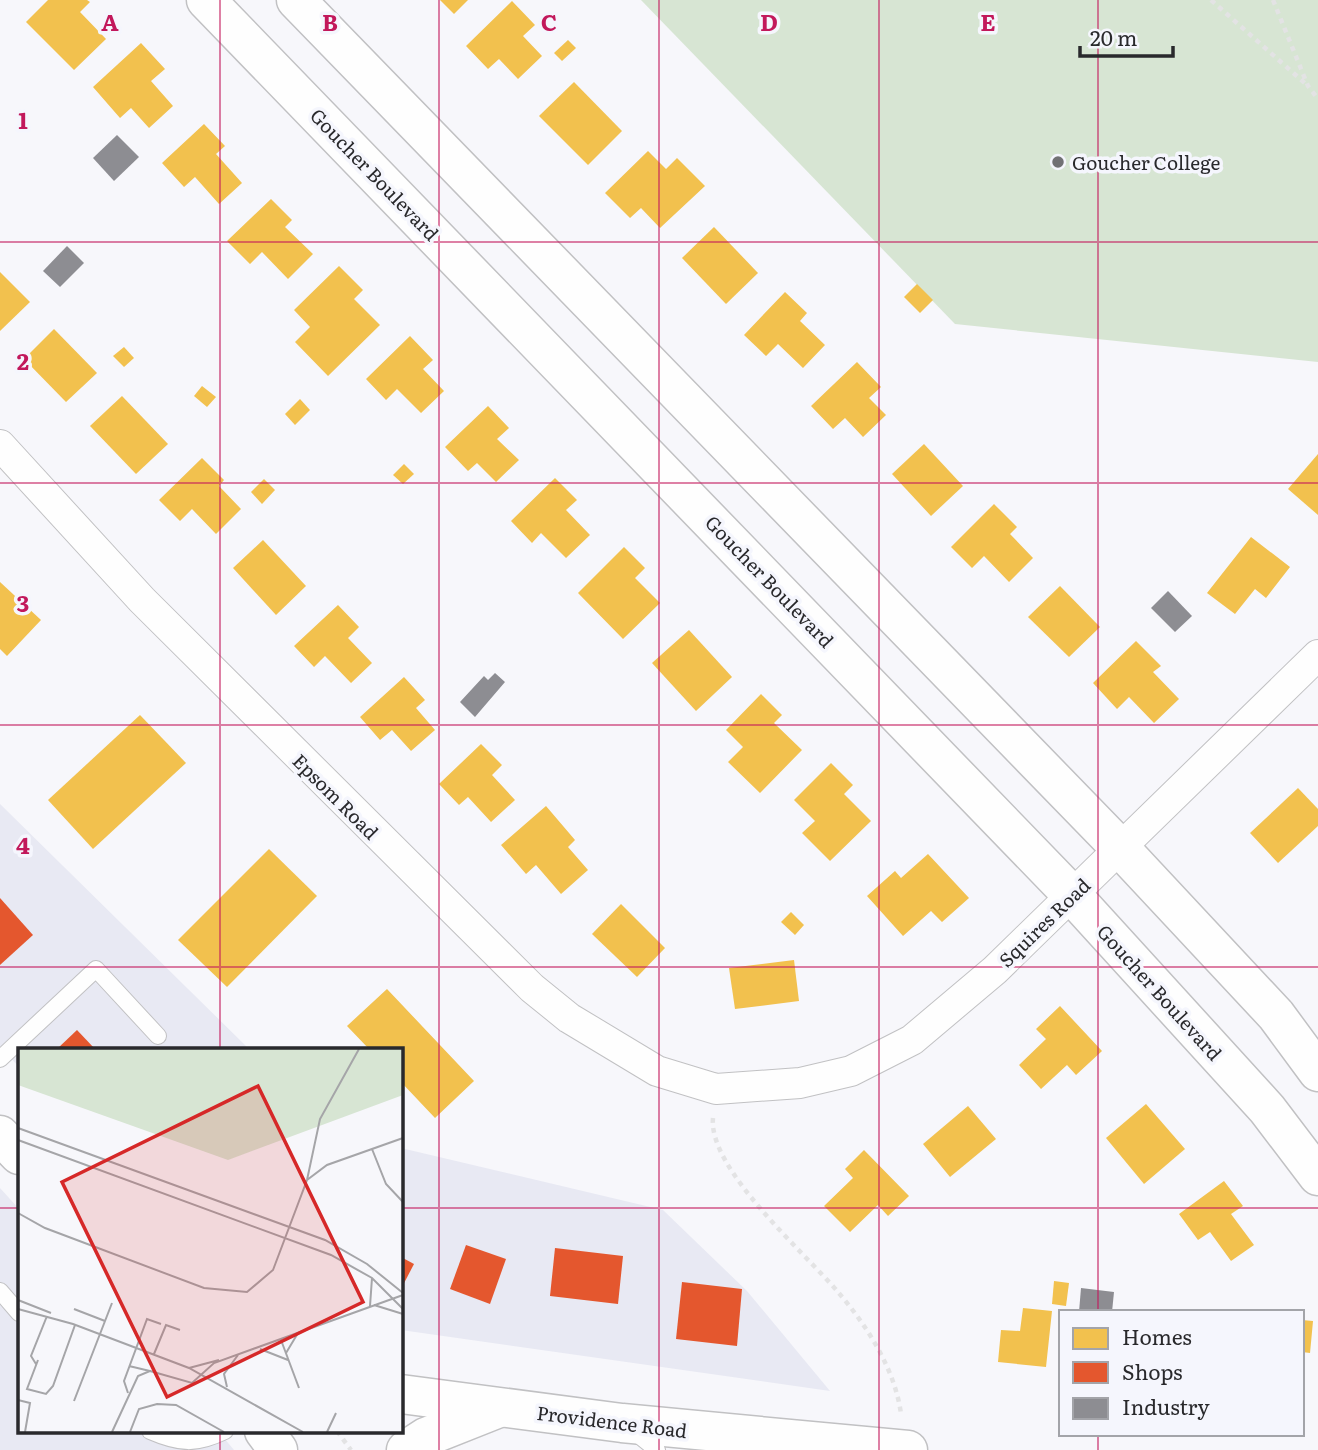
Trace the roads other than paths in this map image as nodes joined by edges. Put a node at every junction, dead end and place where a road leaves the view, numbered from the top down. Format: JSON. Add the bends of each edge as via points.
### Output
{"nodes":[{"id":1,"x":206,"y":0,"type":"edge"},
{"id":2,"x":296,"y":0,"type":"edge"},
{"id":3,"x":0,"y":445,"type":"edge"},
{"id":4,"x":1318,"y":655,"type":"edge"},
{"id":5,"x":1120,"y":848,"type":"junction"},
{"id":6,"x":1072,"y":895,"type":"junction"},
{"id":7,"x":158,"y":1035,"type":"dead end"},
{"id":8,"x":0,"y":1059,"type":"edge"},
{"id":9,"x":1318,"y":1072,"type":"edge"},
{"id":10,"x":716,"y":1089,"type":"joint"},
{"id":11,"x":0,"y":1135,"type":"edge"},
{"id":12,"x":18,"y":1154,"type":"edge"},
{"id":13,"x":1318,"y":1176,"type":"edge"},
{"id":14,"x":0,"y":1291,"type":"edge"},
{"id":15,"x":18,"y":1312,"type":"edge"},
{"id":16,"x":404,"y":1393,"type":"edge"},
{"id":17,"x":499,"y":1408,"type":"junction"},
{"id":18,"x":622,"y":1423,"type":"junction"},
{"id":19,"x":153,"y":1432,"type":"edge"},
{"id":20,"x":223,"y":1432,"type":"edge"},
{"id":21,"x":265,"y":1432,"type":"edge"},
{"id":22,"x":771,"y":1444,"type":"edge"},
{"id":23,"x":891,"y":1449,"type":"edge"},
{"id":24,"x":278,"y":1450,"type":"edge"},
{"id":25,"x":406,"y":1450,"type":"edge"},
{"id":26,"x":657,"y":1450,"type":"edge"}],
"edges":[{"from":1,"to":6,"type":"main road","name":"Goucher Boulevard"},
{"from":2,"to":5,"type":"main road"},
{"from":3,"to":10,"type":"street","name":"Epsom Road","via":[[142,600],[531,988],[569,1018],[657,1071]]},
{"from":4,"to":5,"type":"street","name":"Squires Road"},
{"from":5,"to":6,"type":"street","name":"Squires Road"},
{"from":5,"to":9,"type":"main road","via":[[1276,1015]]},
{"from":6,"to":10,"type":"street","name":"Squires Road","via":[[995,970],[912,1040],[851,1071],[800,1083]]},
{"from":6,"to":13,"type":"main road","name":"Goucher Boulevard","via":[[1267,1109]]},
{"from":7,"to":8,"type":"lane","via":[[96,969]]},
{"from":11,"to":12,"type":"main road"},
{"from":14,"to":15,"type":"lane"},
{"from":16,"to":17,"type":"main road","name":"Providence Road"},
{"from":17,"to":18,"type":"main road","name":"Providence Road"},
{"from":17,"to":25,"type":"main road","via":[[426,1437]]},
{"from":18,"to":22,"type":"main road","name":"Providence Road"},
{"from":18,"to":26,"type":"lane"},
{"from":19,"to":20,"type":"lane","via":[[201,1443]]},
{"from":21,"to":24,"type":"main road"},
{"from":22,"to":23,"type":"main road","name":"Providence Road"}]}
